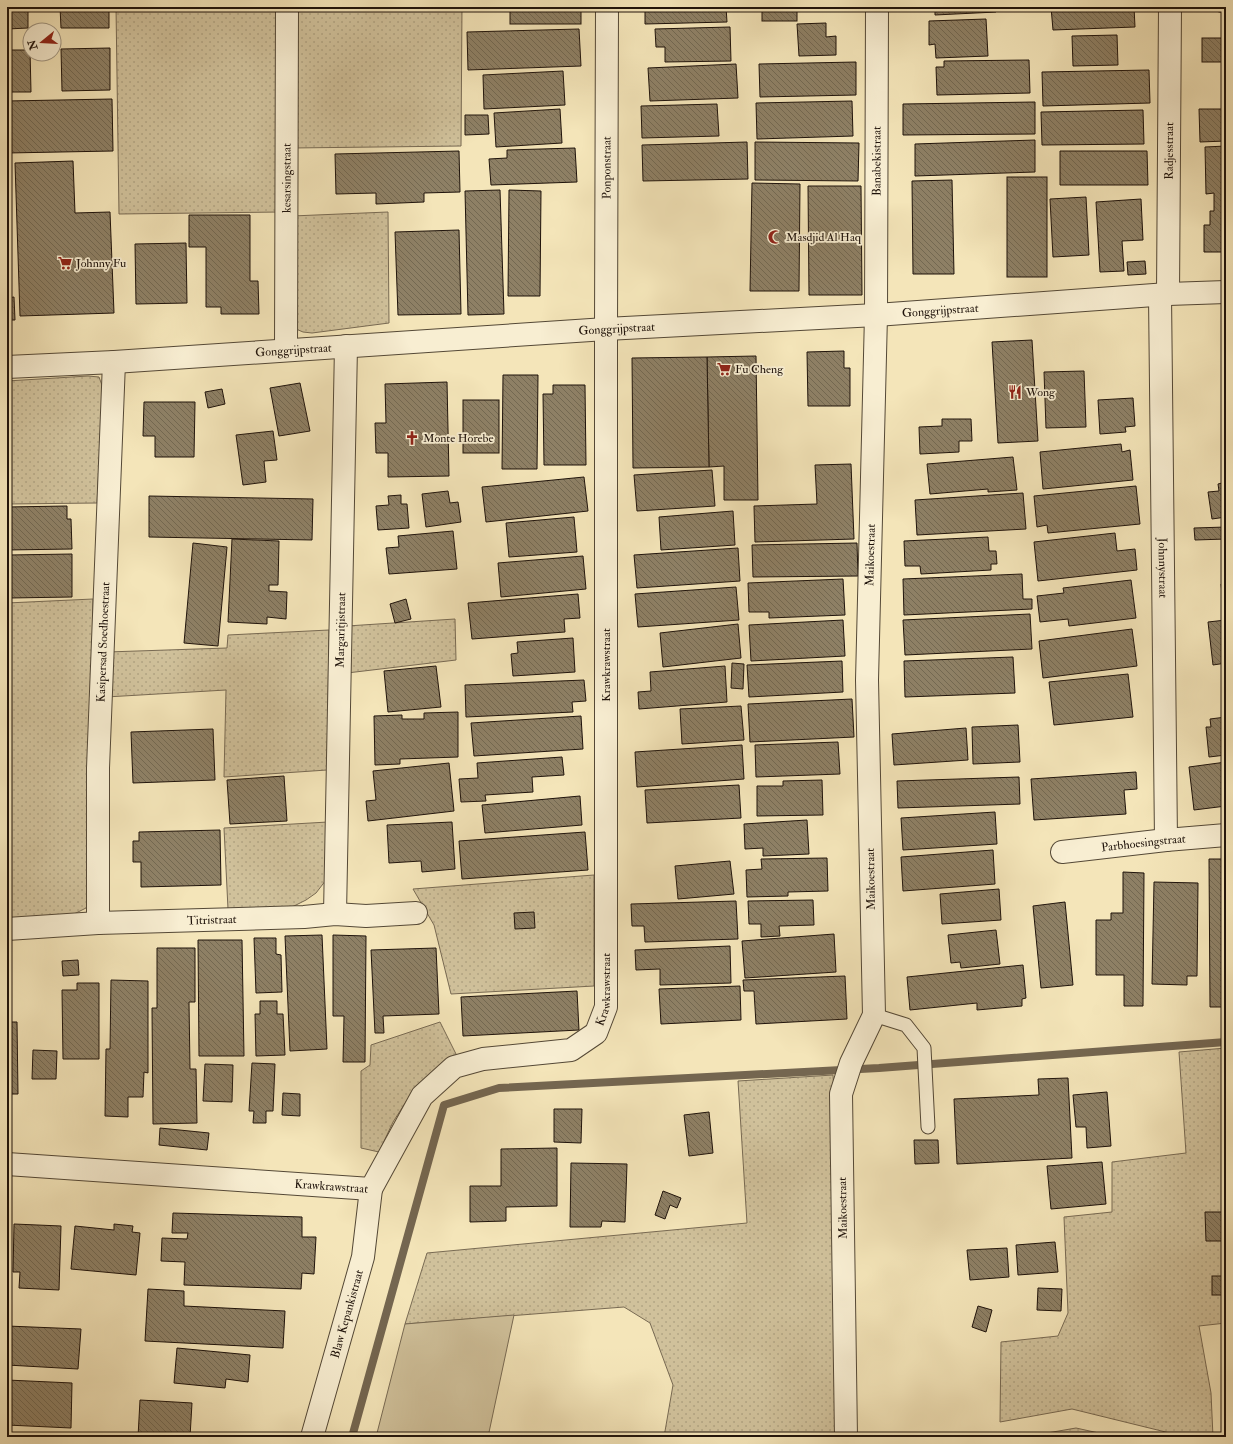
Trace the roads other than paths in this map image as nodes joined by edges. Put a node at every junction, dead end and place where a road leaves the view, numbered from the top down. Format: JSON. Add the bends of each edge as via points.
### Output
{"nodes":[{"id":1,"x":287,"y":7,"type":"edge"},
{"id":2,"x":607,"y":7,"type":"edge"},
{"id":3,"x":878,"y":7,"type":"edge"},
{"id":4,"x":1170,"y":7,"type":"edge"},
{"id":5,"x":1226,"y":292,"type":"edge"},
{"id":6,"x":1164,"y":295,"type":"junction"},
{"id":7,"x":876,"y":315,"type":"junction"},
{"id":8,"x":606,"y":329,"type":"junction"},
{"id":9,"x":346,"y":346,"type":"junction"},
{"id":10,"x":286,"y":349,"type":"junction"},
{"id":11,"x":114,"y":362,"type":"junction"},
{"id":12,"x":7,"y":368,"type":"edge"},
{"id":13,"x":1226,"y":835,"type":"edge"},
{"id":14,"x":1166,"y":840,"type":"junction"},
{"id":15,"x":1062,"y":852,"type":"dead end"},
{"id":16,"x":416,"y":913,"type":"dead end"},
{"id":17,"x":335,"y":914,"type":"junction"},
{"id":18,"x":98,"y":923,"type":"junction"},
{"id":19,"x":7,"y":929,"type":"edge"},
{"id":20,"x":874,"y":1015,"type":"junction"},
{"id":21,"x":928,"y":1126,"type":"dead end"},
{"id":22,"x":7,"y":1164,"type":"edge"},
{"id":23,"x":371,"y":1189,"type":"junction"},
{"id":24,"x":312,"y":1437,"type":"edge"},
{"id":25,"x":846,"y":1437,"type":"edge"}],
"edges":[{"from":1,"to":10,"type":"street","name":"kesarsingstraat"},
{"from":2,"to":8,"type":"street","name":"Ponponstraat"},
{"from":3,"to":7,"type":"street","name":"Banabekistraat"},
{"from":4,"to":6,"type":"street","name":"Radjesstraat"},
{"from":5,"to":6,"type":"street","name":"Gonggrijpstraat"},
{"from":6,"to":7,"type":"street","name":"Gonggrijpstraat"},
{"from":6,"to":14,"type":"street","name":"Johnnystraat"},
{"from":7,"to":8,"type":"street","name":"Gonggrijpstraat"},
{"from":7,"to":20,"type":"street","name":"Maikoestraat","via":[[868,680]]},
{"from":8,"to":9,"type":"street","name":"Gonggrijpstraat"},
{"from":8,"to":23,"type":"street","name":"Krawkrawstraat","via":[[606,1007],[596,1033],[570,1050],[483,1059],[454,1067],[422,1096]]},
{"from":9,"to":10,"type":"street","name":"Gonggrijpstraat"},
{"from":9,"to":17,"type":"street","name":"Margaritjistraat"},
{"from":10,"to":11,"type":"street","name":"Gonggrijpstraat"},
{"from":11,"to":12,"type":"street","name":"Gonggrijpstraat"},
{"from":11,"to":18,"type":"street","name":"Kasipersad Soedhoestraat","via":[[98,768]]},
{"from":13,"to":14,"type":"street","name":"Parbhoesingstraat"},
{"from":14,"to":15,"type":"street","name":"Parbhoesingstraat"},
{"from":16,"to":17,"type":"street","name":"Titristraat","via":[[366,916]]},
{"from":17,"to":18,"type":"street","name":"Titristraat"},
{"from":18,"to":19,"type":"street","name":"Titristraat"},
{"from":20,"to":21,"type":"lane","via":[[906,1025],[924,1048]]},
{"from":20,"to":25,"type":"street","name":"Maikoestraat","via":[[848,1072],[841,1094]]},
{"from":22,"to":23,"type":"street","name":"Krawkrawstraat"},
{"from":23,"to":24,"type":"street","name":"Blaw Kepankistraat","via":[[363,1257]]}]}
